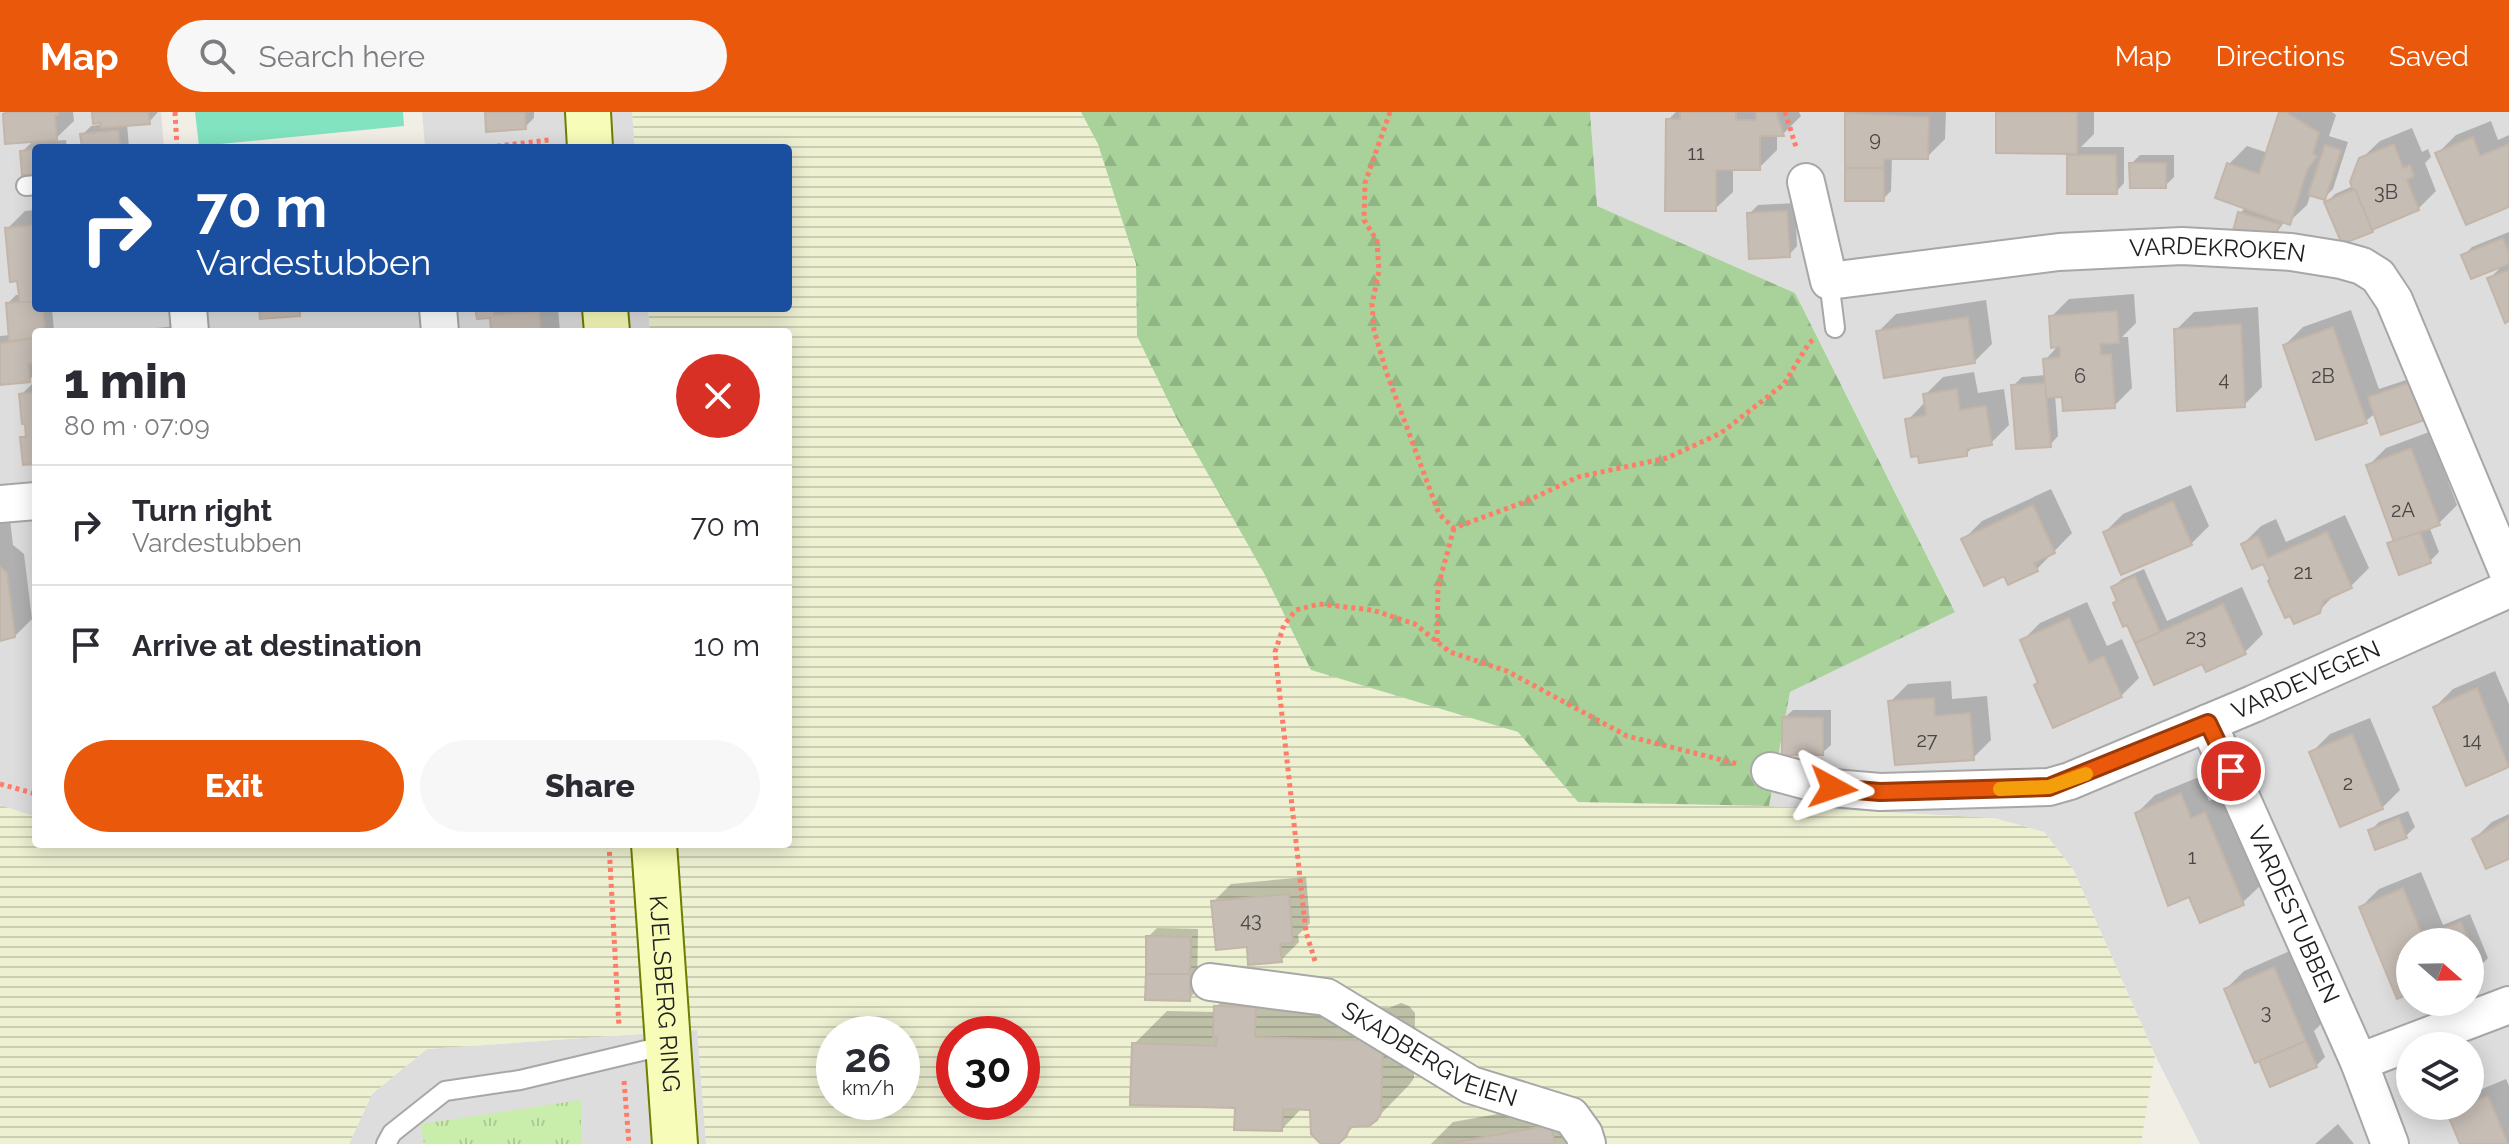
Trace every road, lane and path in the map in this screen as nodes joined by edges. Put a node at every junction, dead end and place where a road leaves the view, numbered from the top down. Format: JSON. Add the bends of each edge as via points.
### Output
{"nodes":[{"id":1,"x":175,"y":112,"type":"edge"},
{"id":2,"x":588,"y":112,"type":"edge"},
{"id":3,"x":1390,"y":112,"type":"edge"},
{"id":4,"x":177,"y":144,"type":"edge"},
{"id":5,"x":570,"y":144,"type":"edge"},
{"id":6,"x":1806,"y":182,"type":"dead end"},
{"id":7,"x":1829,"y":281,"type":"junction"},
{"id":8,"x":1835,"y":328,"type":"joint"},
{"id":9,"x":32,"y":501,"type":"edge"},
{"id":10,"x":0,"y":504,"type":"edge"},
{"id":11,"x":1454,"y":528,"type":"junction"},
{"id":12,"x":2509,"y":575,"type":"edge"},
{"id":13,"x":2509,"y":589,"type":"edge"},
{"id":14,"x":1437,"y":642,"type":"junction"},
{"id":15,"x":2208,"y":723,"type":"junction"},
{"id":16,"x":1770,"y":771,"type":"joint"},
{"id":17,"x":0,"y":784,"type":"edge"},
{"id":18,"x":32,"y":793,"type":"edge"},
{"id":19,"x":609,"y":848,"type":"edge"},
{"id":20,"x":654,"y":848,"type":"edge"},
{"id":21,"x":1210,"y":982,"type":"dead end"},
{"id":22,"x":1326,"y":997,"type":"junction"},
{"id":23,"x":2509,"y":1005,"type":"edge"},
{"id":24,"x":667,"y":1045,"type":"junction"},
{"id":25,"x":621,"y":1055,"type":"junction"},
{"id":26,"x":2359,"y":1062,"type":"junction"},
{"id":27,"x":386,"y":1144,"type":"edge"},
{"id":28,"x":629,"y":1144,"type":"edge"},
{"id":29,"x":675,"y":1144,"type":"edge"},
{"id":30,"x":1587,"y":1144,"type":"edge"},
{"id":31,"x":2390,"y":1144,"type":"edge"}],
"edges":[{"from":1,"to":4,"type":"path"},
{"from":2,"to":5,"type":"street"},
{"from":3,"to":11,"type":"path","via":[[1365,183],[1364,220],[1377,241],[1379,271],[1372,304],[1374,330],[1439,514]]},
{"from":6,"to":7,"type":"street"},
{"from":7,"to":8,"type":"lane"},
{"from":7,"to":12,"type":"street","name":"VARDEKROKEN","via":[[2059,252],[2182,246],[2291,252],[2362,266],[2378,276],[2394,300]]},
{"from":8,"to":11,"type":"path","via":[[1809,343],[1769,398],[1721,433],[1667,458],[1578,477]]},
{"from":9,"to":10,"type":"street"},
{"from":11,"to":14,"type":"path","via":[[1438,587]]},
{"from":13,"to":15,"type":"street","name":"VARDEVEGEN"},
{"from":14,"to":16,"type":"path","via":[[1450,652],[1507,671],[1627,736]]},
{"from":14,"to":22,"type":"path","via":[[1415,624],[1372,610],[1319,604],[1296,610],[1284,625],[1275,652],[1306,932]]},
{"from":15,"to":16,"type":"street","name":"VARDEVEGEN","via":[[2049,787],[1880,792],[1833,788]]},
{"from":15,"to":26,"type":"street","name":"VARDESTUBBEN"},
{"from":17,"to":18,"type":"path"},
{"from":19,"to":25,"type":"path"},
{"from":20,"to":24,"type":"street","name":"KJELSBERG RING"},
{"from":21,"to":22,"type":"street","name":"SKADBERGVEIEN"},
{"from":22,"to":30,"type":"street","name":"SKADBERGVEIEN","via":[[1471,1085],[1571,1116]]},
{"from":23,"to":26,"type":"street"},
{"from":24,"to":25,"type":"lane"},
{"from":24,"to":29,"type":"street","name":"KJELSBERG RING"},
{"from":25,"to":27,"type":"lane","via":[[520,1080],[445,1091],[392,1133]]},
{"from":25,"to":28,"type":"path"},
{"from":26,"to":31,"type":"street","name":"VARDESTUBBEN"}]}
